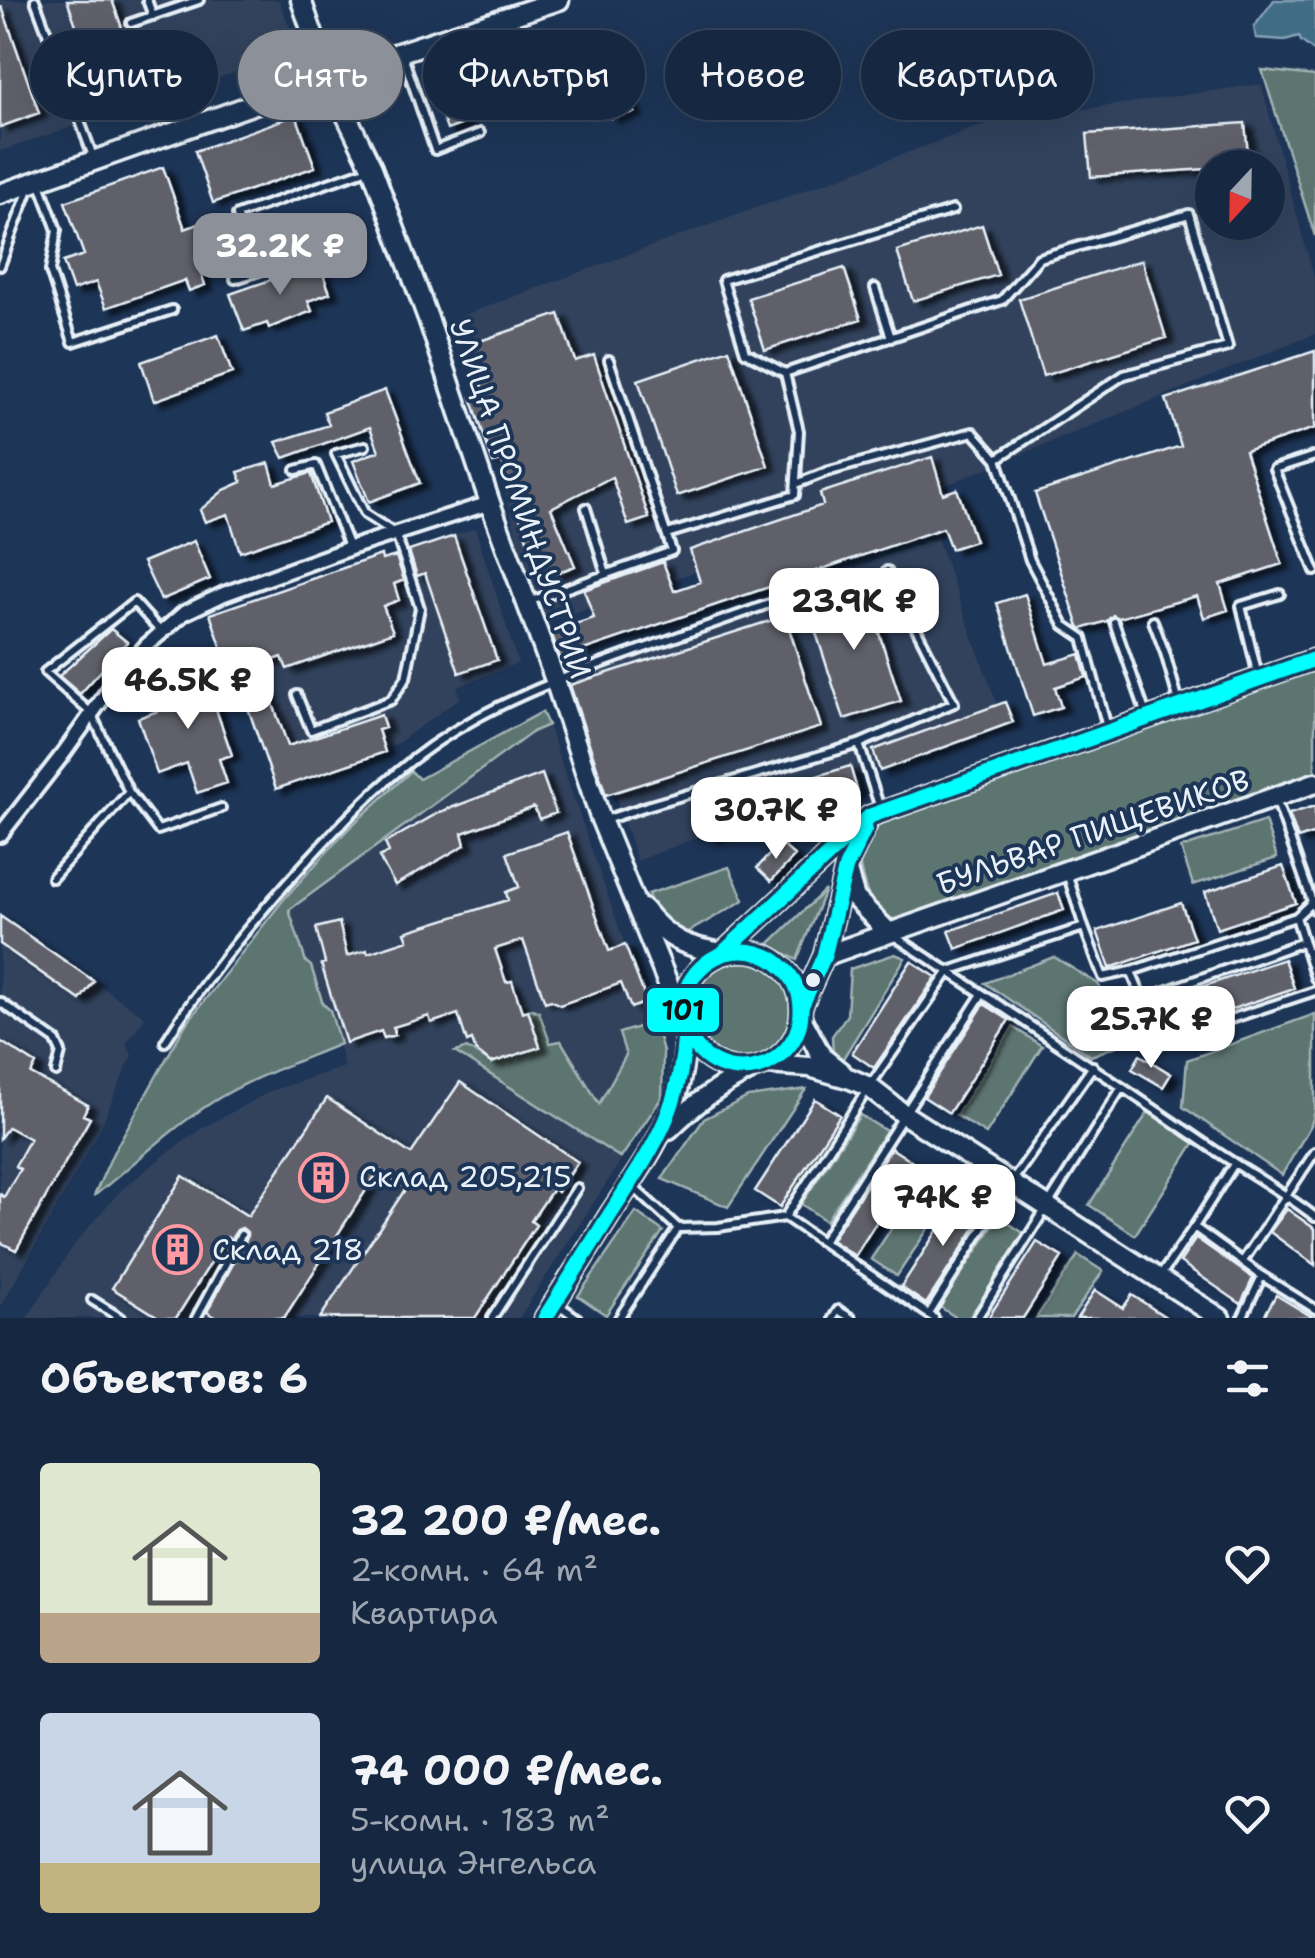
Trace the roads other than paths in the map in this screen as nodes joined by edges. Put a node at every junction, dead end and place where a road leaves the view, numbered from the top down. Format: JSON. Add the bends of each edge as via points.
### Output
{"nodes":[{"id":1,"x":35,"y":0,"type":"edge"},
{"id":2,"x":146,"y":0,"type":"edge"},
{"id":3,"x":200,"y":0,"type":"edge"},
{"id":4,"x":301,"y":0,"type":"edge"},
{"id":5,"x":559,"y":0,"type":"edge"},
{"id":6,"x":152,"y":16,"type":"junction"},
{"id":7,"x":131,"y":24,"type":"dead end"},
{"id":8,"x":311,"y":30,"type":"edge"},
{"id":9,"x":403,"y":51,"type":"edge"},
{"id":10,"x":403,"y":58,"type":"edge"},
{"id":11,"x":238,"y":110,"type":"edge"},
{"id":12,"x":349,"y":120,"type":"edge"},
{"id":13,"x":480,"y":134,"type":"dead end"},
{"id":14,"x":94,"y":160,"type":"junction"},
{"id":15,"x":372,"y":168,"type":"junction"},
{"id":16,"x":35,"y":182,"type":"junction"},
{"id":17,"x":0,"y":194,"type":"edge"},
{"id":18,"x":953,"y":210,"type":"dead end"},
{"id":19,"x":321,"y":251,"type":"dead end"},
{"id":20,"x":0,"y":266,"type":"edge"},
{"id":21,"x":257,"y":271,"type":"junction"},
{"id":22,"x":235,"y":278,"type":"dead end"},
{"id":23,"x":875,"y":288,"type":"dead end"},
{"id":24,"x":172,"y":310,"type":"dead end"},
{"id":25,"x":892,"y":338,"type":"junction"},
{"id":26,"x":610,"y":360,"type":"dead end"},
{"id":27,"x":785,"y":373,"type":"junction"},
{"id":28,"x":364,"y":446,"type":"dead end"},
{"id":29,"x":1315,"y":456,"type":"edge"},
{"id":30,"x":997,"y":459,"type":"junction"},
{"id":31,"x":296,"y":470,"type":"dead end"},
{"id":32,"x":796,"y":484,"type":"junction"},
{"id":33,"x":490,"y":503,"type":"junction"},
{"id":34,"x":586,"y":508,"type":"dead end"},
{"id":35,"x":396,"y":534,"type":"junction"},
{"id":36,"x":667,"y":534,"type":"junction"},
{"id":37,"x":350,"y":548,"type":"junction"},
{"id":38,"x":888,"y":571,"type":"dead end"},
{"id":39,"x":1315,"y":571,"type":"edge"},
{"id":40,"x":606,"y":574,"type":"junction"},
{"id":41,"x":800,"y":593,"type":"dead end"},
{"id":42,"x":1280,"y":594,"type":"dead end"},
{"id":43,"x":526,"y":602,"type":"junction"},
{"id":44,"x":1154,"y":621,"type":"dead end"},
{"id":45,"x":1114,"y":622,"type":"dead end"},
{"id":46,"x":160,"y":632,"type":"junction"},
{"id":47,"x":1315,"y":660,"type":"edge"},
{"id":48,"x":1259,"y":679,"type":"junction"},
{"id":49,"x":555,"y":680,"type":"junction"},
{"id":50,"x":297,"y":695,"type":"dead end"},
{"id":51,"x":1180,"y":707,"type":"junction"},
{"id":52,"x":90,"y":713,"type":"junction"},
{"id":53,"x":1148,"y":718,"type":"junction"},
{"id":54,"x":1109,"y":732,"type":"junction"},
{"id":55,"x":859,"y":744,"type":"junction"},
{"id":56,"x":1315,"y":784,"type":"edge"},
{"id":57,"x":129,"y":792,"type":"junction"},
{"id":58,"x":1275,"y":798,"type":"junction"},
{"id":59,"x":221,"y":808,"type":"dead end"},
{"id":60,"x":876,"y":814,"type":"junction"},
{"id":61,"x":602,"y":821,"type":"junction"},
{"id":62,"x":0,"y":835,"type":"edge"},
{"id":63,"x":846,"y":866,"type":"junction"},
{"id":64,"x":1066,"y":870,"type":"junction"},
{"id":65,"x":52,"y":878,"type":"dead end"},
{"id":66,"x":630,"y":892,"type":"junction"},
{"id":67,"x":1314,"y":906,"type":"edge"},
{"id":68,"x":1296,"y":917,"type":"junction"},
{"id":69,"x":1084,"y":927,"type":"junction"},
{"id":70,"x":888,"y":932,"type":"junction"},
{"id":71,"x":1303,"y":942,"type":"junction"},
{"id":72,"x":723,"y":953,"type":"junction"},
{"id":73,"x":824,"y":956,"type":"junction"},
{"id":74,"x":1131,"y":971,"type":"junction"},
{"id":75,"x":949,"y":972,"type":"junction"},
{"id":76,"x":1315,"y":978,"type":"edge"},
{"id":77,"x":1315,"y":991,"type":"edge"},
{"id":78,"x":982,"y":994,"type":"junction"},
{"id":79,"x":0,"y":1002,"type":"edge"},
{"id":80,"x":801,"y":1012,"type":"junction"},
{"id":81,"x":684,"y":1024,"type":"junction"},
{"id":82,"x":164,"y":1042,"type":"dead end"},
{"id":83,"x":1152,"y":1046,"type":"dead end"},
{"id":84,"x":761,"y":1066,"type":"junction"},
{"id":85,"x":1092,"y":1066,"type":"junction"},
{"id":86,"x":56,"y":1072,"type":"dead end"},
{"id":87,"x":851,"y":1080,"type":"junction"},
{"id":88,"x":869,"y":1086,"type":"junction"},
{"id":89,"x":1122,"y":1087,"type":"junction"},
{"id":90,"x":905,"y":1115,"type":"junction"},
{"id":91,"x":661,"y":1136,"type":"junction"},
{"id":92,"x":1315,"y":1152,"type":"edge"},
{"id":93,"x":1234,"y":1164,"type":"junction"},
{"id":94,"x":1011,"y":1183,"type":"junction"},
{"id":95,"x":630,"y":1184,"type":"junction"},
{"id":96,"x":576,"y":1188,"type":"dead end"},
{"id":97,"x":1286,"y":1194,"type":"junction"},
{"id":98,"x":1046,"y":1206,"type":"junction"},
{"id":99,"x":785,"y":1217,"type":"junction"},
{"id":100,"x":1315,"y":1217,"type":"edge"},
{"id":101,"x":1194,"y":1226,"type":"junction"},
{"id":102,"x":678,"y":1228,"type":"junction"},
{"id":103,"x":240,"y":1234,"type":"dead end"},
{"id":104,"x":822,"y":1242,"type":"junction"},
{"id":105,"x":1242,"y":1262,"type":"junction"},
{"id":106,"x":1262,"y":1276,"type":"junction"},
{"id":107,"x":1159,"y":1278,"type":"junction"},
{"id":108,"x":92,"y":1300,"type":"dead end"},
{"id":109,"x":1315,"y":1308,"type":"edge"},
{"id":110,"x":550,"y":1310,"type":"edge"},
{"id":111,"x":931,"y":1316,"type":"edge"},
{"id":112,"x":121,"y":1318,"type":"edge"},
{"id":113,"x":196,"y":1318,"type":"edge"},
{"id":114,"x":492,"y":1318,"type":"edge"},
{"id":115,"x":577,"y":1318,"type":"edge"},
{"id":116,"x":619,"y":1318,"type":"edge"},
{"id":117,"x":833,"y":1318,"type":"edge"},
{"id":118,"x":851,"y":1318,"type":"edge"},
{"id":119,"x":977,"y":1318,"type":"edge"},
{"id":120,"x":1220,"y":1318,"type":"edge"},
{"id":121,"x":1242,"y":1318,"type":"edge"}],
"edges":[{"from":1,"to":14,"type":"lane"},
{"from":2,"to":6,"type":"lane"},
{"from":3,"to":6,"type":"lane"},
{"from":4,"to":8,"type":"main road","name":"УЛИЦА ПРОМИНДУСТРИИ"},
{"from":5,"to":9,"type":"main road"},
{"from":6,"to":7,"type":"lane"},
{"from":10,"to":13,"type":"lane","via":[[435,150]]},
{"from":11,"to":14,"type":"main road"},
{"from":12,"to":15,"type":"main road","name":"УЛИЦА ПРОМИНДУСТРИИ"},
{"from":14,"to":16,"type":"main road"},
{"from":15,"to":21,"type":"lane","via":[[237,215]]},
{"from":15,"to":33,"type":"main road","name":"УЛИЦА ПРОМИНДУСТРИИ"},
{"from":16,"to":17,"type":"main road"},
{"from":16,"to":20,"type":"lane"},
{"from":16,"to":24,"type":"lane","via":[[57,230],[50,271],[74,342]]},
{"from":18,"to":27,"type":"lane","via":[[722,280],[744,352]]},
{"from":19,"to":21,"type":"lane"},
{"from":21,"to":22,"type":"lane"},
{"from":23,"to":25,"type":"lane"},
{"from":25,"to":27,"type":"lane"},
{"from":25,"to":30,"type":"lane","via":[[1002,300],[1040,258],[1188,214],[1228,347],[1124,375]]},
{"from":26,"to":36,"type":"lane"},
{"from":27,"to":32,"type":"lane","via":[[799,431]]},
{"from":28,"to":35,"type":"lane","via":[[336,454],[365,514]]},
{"from":29,"to":39,"type":"lane","via":[[1274,469]]},
{"from":30,"to":32,"type":"lane","via":[[973,432]]},
{"from":30,"to":54,"type":"lane","via":[[1030,560],[1064,625],[1083,638]]},
{"from":31,"to":37,"type":"lane","via":[[316,465]]},
{"from":32,"to":36,"type":"lane","via":[[795,495]]},
{"from":33,"to":35,"type":"street"},
{"from":33,"to":43,"type":"main road","name":"УЛИЦА ПРОМИНДУСТРИИ"},
{"from":34,"to":40,"type":"lane"},
{"from":35,"to":37,"type":"street"},
{"from":35,"to":50,"type":"lane","via":[[420,608],[406,678],[391,700],[311,730]]},
{"from":36,"to":40,"type":"lane","via":[[672,551]]},
{"from":37,"to":46,"type":"street","via":[[224,594]]},
{"from":38,"to":55,"type":"lane","via":[[954,703]]},
{"from":40,"to":43,"type":"lane"},
{"from":41,"to":49,"type":"lane"},
{"from":42,"to":48,"type":"lane","via":[[1240,606]]},
{"from":43,"to":49,"type":"main road","name":"УЛИЦА ПРОМИНДУСТРИИ"},
{"from":44,"to":51,"type":"lane"},
{"from":45,"to":53,"type":"lane"},
{"from":46,"to":52,"type":"street"},
{"from":46,"to":52,"type":"lane","via":[[134,602],[45,672]]},
{"from":47,"to":48,"type":"main road"},
{"from":48,"to":51,"type":"main road"},
{"from":49,"to":61,"type":"main road","name":"УЛИЦА ПРОМИНДУСТРИИ"},
{"from":49,"to":82,"type":"lane","via":[[453,731],[379,788],[252,922]]},
{"from":51,"to":53,"type":"main road"},
{"from":52,"to":57,"type":"lane"},
{"from":52,"to":62,"type":"street"},
{"from":53,"to":54,"type":"main road"},
{"from":54,"to":60,"type":"main road"},
{"from":55,"to":60,"type":"lane"},
{"from":55,"to":61,"type":"lane"},
{"from":56,"to":58,"type":"main road","name":"БУЛЬВАР ПИЩЕВИКОВ"},
{"from":57,"to":59,"type":"lane","via":[[158,830]]},
{"from":57,"to":65,"type":"lane"},
{"from":58,"to":64,"type":"main road","name":"БУЛЬВАР ПИЩЕВИКОВ"},
{"from":58,"to":67,"type":"lane"},
{"from":60,"to":63,"type":"main road"},
{"from":60,"to":72,"type":"main road"},
{"from":61,"to":66,"type":"main road","name":"УЛИЦА ПРОМИНДУСТРИИ"},
{"from":63,"to":70,"type":"main road","via":[[855,898]]},
{"from":63,"to":73,"type":"main road"},
{"from":64,"to":69,"type":"lane"},
{"from":64,"to":70,"type":"main road","name":"БУЛЬВАР ПИЩЕВИКОВ"},
{"from":66,"to":72,"type":"main road","via":[[670,937]]},
{"from":66,"to":81,"type":"main road","name":"УЛИЦА ПРОМИНДУСТРИИ"},
{"from":67,"to":68,"type":"lane"},
{"from":68,"to":71,"type":"lane"},
{"from":68,"to":74,"type":"lane"},
{"from":69,"to":74,"type":"lane","via":[[1103,977]]},
{"from":69,"to":75,"type":"lane"},
{"from":70,"to":73,"type":"main road","name":"БУЛЬВАР ПИЩЕВИКОВ"},
{"from":70,"to":75,"type":"lane"},
{"from":71,"to":74,"type":"lane","via":[[1142,999]]},
{"from":71,"to":76,"type":"lane"},
{"from":72,"to":80,"type":"main road","via":[[741,950],[776,961],[798,989]]},
{"from":72,"to":81,"type":"main road","via":[[687,989]]},
{"from":73,"to":80,"type":"main road"},
{"from":75,"to":78,"type":"lane"},
{"from":75,"to":88,"type":"lane"},
{"from":77,"to":83,"type":"lane"},
{"from":78,"to":85,"type":"lane"},
{"from":78,"to":90,"type":"lane"},
{"from":79,"to":86,"type":"lane","via":[[56,1041]]},
{"from":80,"to":84,"type":"main road","via":[[790,1045]]},
{"from":80,"to":87,"type":"main road","via":[[822,1057]]},
{"from":81,"to":84,"type":"main road","via":[[705,1058],[738,1070]]},
{"from":81,"to":91,"type":"main road","via":[[678,1088]]},
{"from":84,"to":87,"type":"main road","via":[[810,1068]]},
{"from":84,"to":91,"type":"main road","via":[[700,1100]]},
{"from":85,"to":89,"type":"lane"},
{"from":85,"to":94,"type":"lane"},
{"from":87,"to":88,"type":"main road"},
{"from":88,"to":90,"type":"main road"},
{"from":88,"to":99,"type":"lane"},
{"from":89,"to":93,"type":"lane"},
{"from":89,"to":98,"type":"lane"},
{"from":90,"to":94,"type":"main road"},
{"from":90,"to":104,"type":"lane"},
{"from":91,"to":95,"type":"main road"},
{"from":92,"to":97,"type":"lane"},
{"from":93,"to":97,"type":"lane"},
{"from":93,"to":101,"type":"lane"},
{"from":94,"to":98,"type":"main road"},
{"from":94,"to":111,"type":"lane"},
{"from":95,"to":102,"type":"lane"},
{"from":95,"to":110,"type":"main road"},
{"from":96,"to":114,"type":"lane"},
{"from":97,"to":100,"type":"lane"},
{"from":97,"to":105,"type":"lane"},
{"from":98,"to":107,"type":"main road"},
{"from":98,"to":119,"type":"lane"},
{"from":99,"to":102,"type":"lane"},
{"from":99,"to":104,"type":"lane"},
{"from":101,"to":105,"type":"lane"},
{"from":101,"to":107,"type":"lane"},
{"from":102,"to":116,"type":"lane"},
{"from":103,"to":113,"type":"lane"},
{"from":104,"to":111,"type":"lane"},
{"from":105,"to":106,"type":"lane"},
{"from":106,"to":109,"type":"lane"},
{"from":106,"to":121,"type":"lane"},
{"from":107,"to":120,"type":"main road"},
{"from":108,"to":112,"type":"lane"},
{"from":110,"to":115,"type":"lane"},
{"from":117,"to":118,"type":"lane","via":[[838,1310]]}]}
